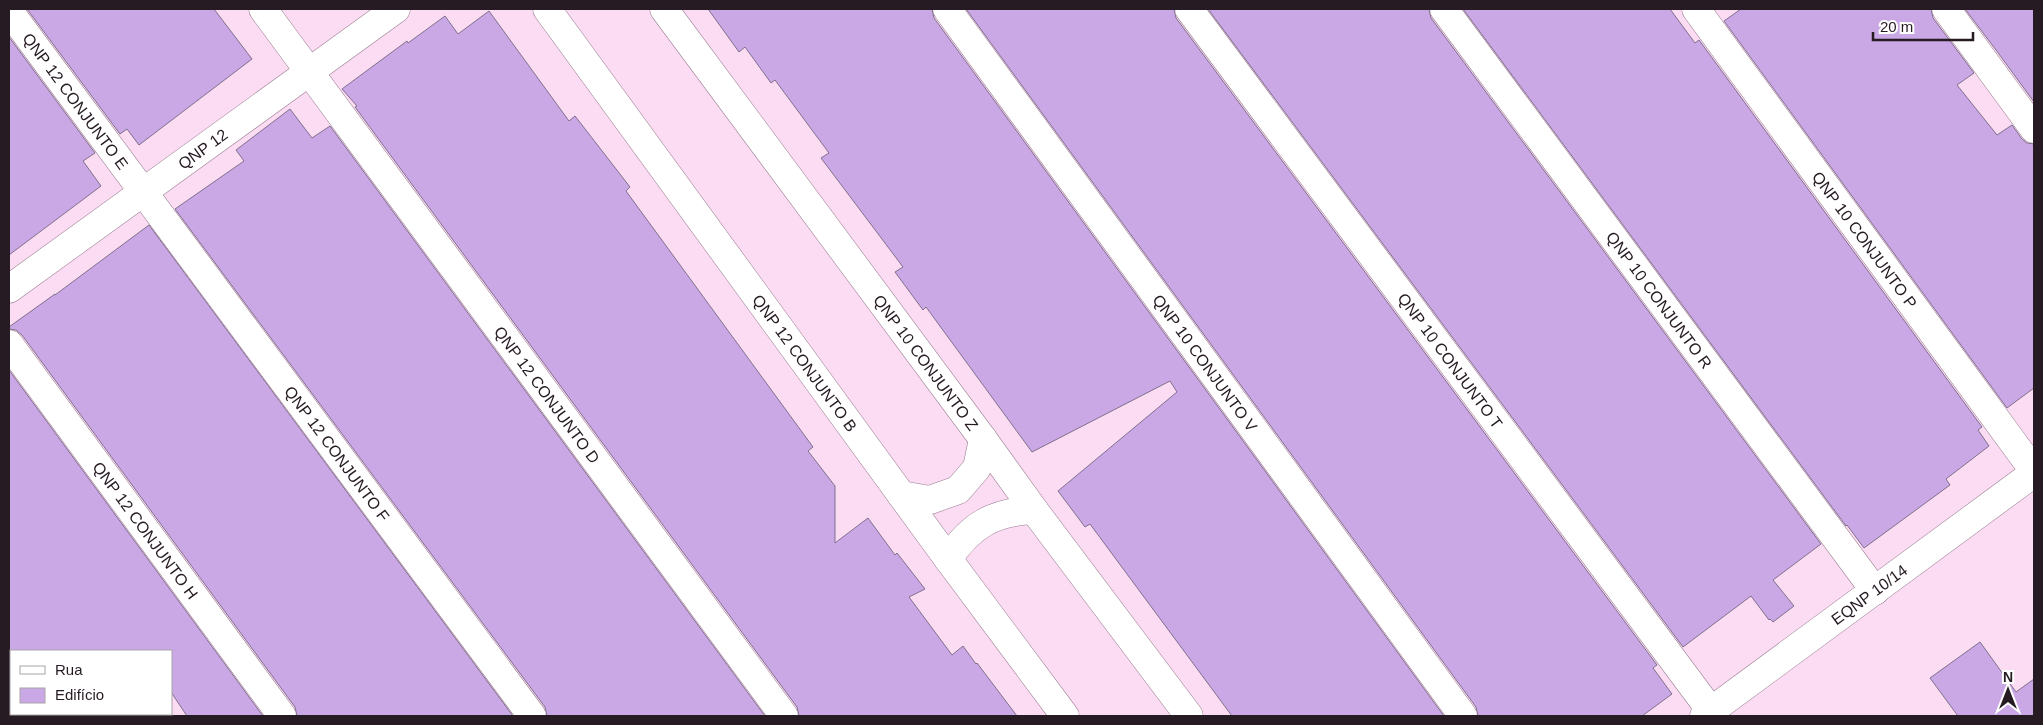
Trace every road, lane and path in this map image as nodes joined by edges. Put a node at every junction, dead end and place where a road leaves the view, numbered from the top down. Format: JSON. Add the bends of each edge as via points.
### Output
{"nodes":[{"id":1,"x":264,"y":9,"type":"edge"},
{"id":2,"x":396,"y":9,"type":"edge"},
{"id":3,"x":547,"y":9,"type":"edge"},
{"id":4,"x":664,"y":9,"type":"edge"},
{"id":5,"x":947,"y":9,"type":"edge"},
{"id":6,"x":1189,"y":9,"type":"edge"},
{"id":7,"x":1444,"y":9,"type":"edge"},
{"id":8,"x":1696,"y":9,"type":"edge"},
{"id":9,"x":1946,"y":9,"type":"edge"},
{"id":10,"x":9,"y":11,"type":"edge"},
{"id":11,"x":310,"y":72,"type":"junction"},
{"id":12,"x":2034,"y":129,"type":"edge"},
{"id":13,"x":142,"y":191,"type":"junction"},
{"id":14,"x":9,"y":289,"type":"edge"},
{"id":15,"x":9,"y":344,"type":"edge"},
{"id":16,"x":983,"y":439,"type":"junction"},
{"id":17,"x":2034,"y":472,"type":"edge"},
{"id":18,"x":901,"y":495,"type":"junction"},
{"id":19,"x":1034,"y":510,"type":"junction"},
{"id":20,"x":948,"y":559,"type":"junction"},
{"id":21,"x":1875,"y":591,"type":"junction"},
{"id":22,"x":1707,"y":714,"type":"edge"},
{"id":23,"x":282,"y":716,"type":"edge"},
{"id":24,"x":532,"y":716,"type":"edge"},
{"id":25,"x":784,"y":716,"type":"edge"},
{"id":26,"x":1065,"y":716,"type":"edge"},
{"id":27,"x":1189,"y":716,"type":"edge"},
{"id":28,"x":1463,"y":716,"type":"edge"}],
"edges":[{"from":1,"to":11,"type":"street","name":"QNP 12 CONJUNTO D"},
{"from":2,"to":11,"type":"street","name":"QNP 12"},
{"from":3,"to":18,"type":"street","name":"QNP 12 CONJUNTO B"},
{"from":4,"to":16,"type":"street","name":"QNP 10 CONJUNTO Z"},
{"from":5,"to":28,"type":"street","name":"QNP 10 CONJUNTO V"},
{"from":6,"to":22,"type":"street","name":"QNP 10 CONJUNTO T"},
{"from":7,"to":21,"type":"street","name":"QNP 10 CONJUNTO R"},
{"from":8,"to":17,"type":"street","name":"QNP 10 CONJUNTO P"},
{"from":9,"to":12,"type":"street"},
{"from":10,"to":13,"type":"street","name":"QNP 12 CONJUNTO E"},
{"from":11,"to":13,"type":"street","name":"QNP 12"},
{"from":11,"to":25,"type":"street","name":"QNP 12 CONJUNTO D"},
{"from":13,"to":14,"type":"street","name":"QNP 12"},
{"from":13,"to":24,"type":"street","name":"QNP 12 CONJUNTO F"},
{"from":15,"to":23,"type":"street","name":"QNP 12 CONJUNTO H"},
{"from":16,"to":18,"type":"street","via":[[977,468],[958,490],[930,500]]},
{"from":16,"to":19,"type":"street","name":"QNP 10 CONJUNTO Z"},
{"from":17,"to":21,"type":"street","name":"EQNP 10/14"},
{"from":18,"to":20,"type":"street","name":"QNP 12 CONJUNTO B"},
{"from":19,"to":20,"type":"street","via":[[1013,511],[975,528]]},
{"from":19,"to":27,"type":"street","name":"QNP 10 CONJUNTO Z"},
{"from":20,"to":26,"type":"street","name":"QNP 12 CONJUNTO B"},
{"from":21,"to":22,"type":"street","name":"EQNP 10/14"}]}
